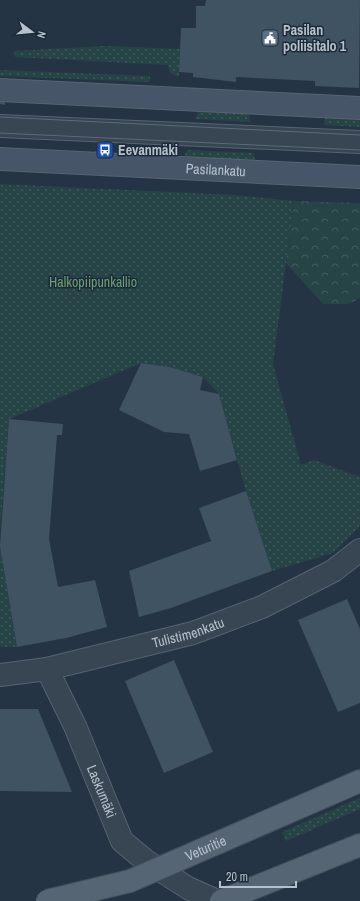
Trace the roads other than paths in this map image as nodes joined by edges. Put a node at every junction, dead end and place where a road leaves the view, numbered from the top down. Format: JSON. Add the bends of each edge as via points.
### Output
{"nodes":[{"id":1,"x":0,"y":90,"type":"edge"},
{"id":2,"x":360,"y":108,"type":"edge"},
{"id":3,"x":0,"y":126,"type":"edge"},
{"id":4,"x":360,"y":142,"type":"edge"},
{"id":5,"x":0,"y":159,"type":"edge"},
{"id":6,"x":360,"y":177,"type":"edge"},
{"id":7,"x":360,"y":550,"type":"edge"},
{"id":8,"x":47,"y":669,"type":"junction"},
{"id":9,"x":0,"y":675,"type":"edge"},
{"id":10,"x":360,"y":781,"type":"edge"},
{"id":11,"x":360,"y":845,"type":"edge"},
{"id":12,"x":47,"y":901,"type":"edge"},
{"id":13,"x":217,"y":901,"type":"edge"},
{"id":14,"x":221,"y":901,"type":"edge"}],
"edges":[{"from":1,"to":2,"type":"street"},
{"from":3,"to":4,"type":"street"},
{"from":5,"to":6,"type":"street","name":"Pasilankatu"},
{"from":7,"to":8,"type":"street","name":"Tulistimenkatu","via":[[333,571],[262,607],[193,633]]},
{"from":8,"to":9,"type":"street","name":"Tulistimenkatu"},
{"from":8,"to":13,"type":"street","name":"Laskumäki","via":[[75,726],[122,841],[146,861],[188,888]]},
{"from":10,"to":12,"type":"main road","name":"Veturitie","bridge":true,"via":[[130,881]]},
{"from":11,"to":14,"type":"main road"}]}
